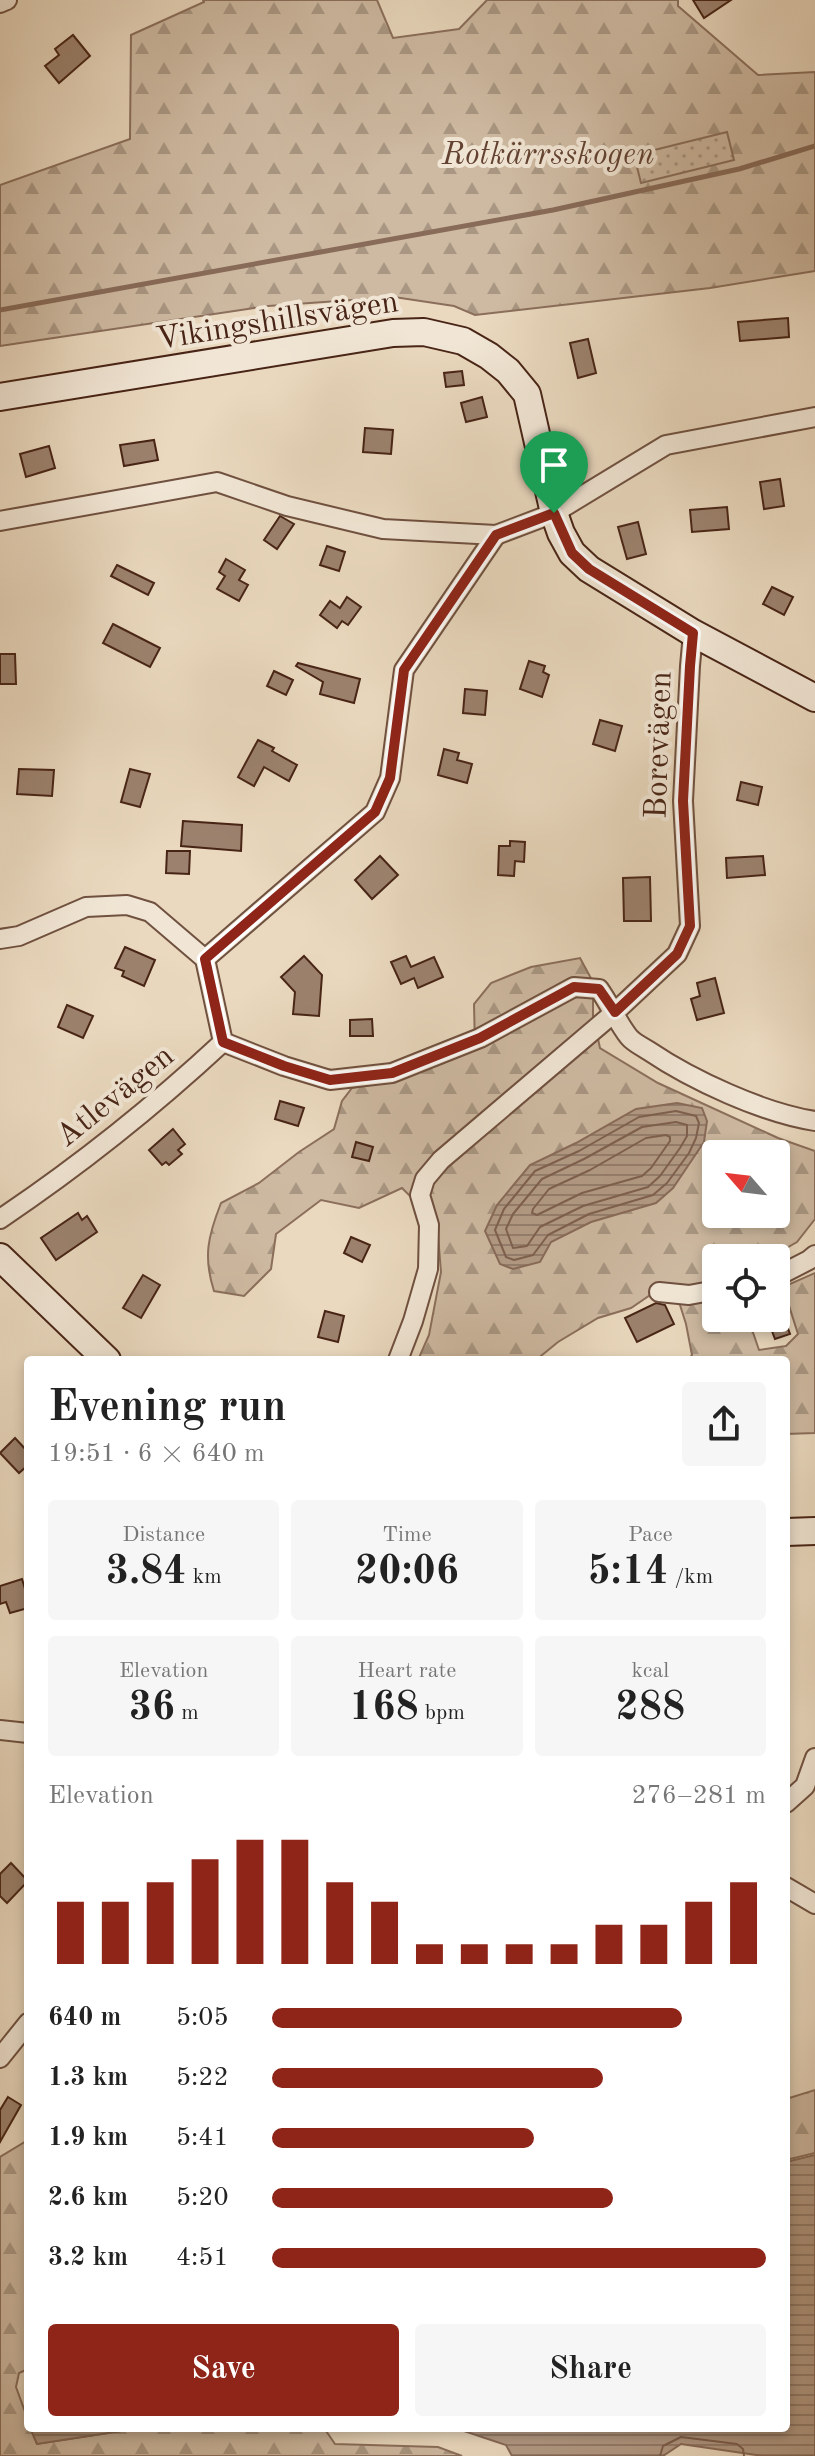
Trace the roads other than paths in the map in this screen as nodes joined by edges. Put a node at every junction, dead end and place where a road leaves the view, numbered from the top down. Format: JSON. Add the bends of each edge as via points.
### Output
{"nodes":[{"id":1,"x":7,"y":0,"type":"edge"},
{"id":2,"x":0,"y":3,"type":"edge"},
{"id":3,"x":0,"y":397,"type":"edge"},
{"id":4,"x":815,"y":417,"type":"edge"},
{"id":5,"x":554,"y":513,"type":"junction"},
{"id":6,"x":0,"y":521,"type":"edge"},
{"id":7,"x":496,"y":535,"type":"junction"},
{"id":8,"x":693,"y":633,"type":"junction"},
{"id":9,"x":815,"y":698,"type":"edge"},
{"id":10,"x":0,"y":939,"type":"edge"},
{"id":11,"x":205,"y":959,"type":"junction"},
{"id":12,"x":615,"y":1012,"type":"junction"},
{"id":13,"x":223,"y":1042,"type":"junction"},
{"id":14,"x":815,"y":1121,"type":"edge"},
{"id":15,"x":0,"y":1219,"type":"edge"},
{"id":16,"x":815,"y":1255,"type":"edge"},
{"id":17,"x":0,"y":1257,"type":"edge"},
{"id":18,"x":790,"y":1270,"type":"edge"},
{"id":19,"x":659,"y":1292,"type":"dead end"},
{"id":20,"x":702,"y":1293,"type":"edge"},
{"id":21,"x":103,"y":1356,"type":"edge"},
{"id":22,"x":400,"y":1356,"type":"edge"},
{"id":23,"x":815,"y":1531,"type":"edge"},
{"id":24,"x":790,"y":1532,"type":"edge"},
{"id":25,"x":0,"y":1730,"type":"edge"},
{"id":26,"x":24,"y":1733,"type":"edge"},
{"id":27,"x":815,"y":1758,"type":"edge"},
{"id":28,"x":790,"y":1799,"type":"edge"},
{"id":29,"x":790,"y":1889,"type":"edge"},
{"id":30,"x":815,"y":1904,"type":"edge"},
{"id":31,"x":24,"y":2028,"type":"edge"},
{"id":32,"x":0,"y":2058,"type":"edge"}],
"edges":[{"from":1,"to":2,"type":"street"},
{"from":3,"to":5,"type":"street","name":"Vikingshillsvägen","via":[[424,332],[477,348],[508,371],[527,394]]},
{"from":4,"to":5,"type":"street","via":[[666,445]]},
{"from":5,"to":7,"type":"street"},
{"from":5,"to":8,"type":"street","name":"Vikingshillsvägen","via":[[572,553],[589,569]]},
{"from":6,"to":7,"type":"street","via":[[217,482],[287,506],[383,529]]},
{"from":7,"to":11,"type":"street","via":[[404,670],[390,778],[375,812]]},
{"from":8,"to":9,"type":"street","name":"Vikingshillsvägen"},
{"from":8,"to":12,"type":"street","name":"Borevägen","via":[[683,801],[690,926],[677,954]]},
{"from":10,"to":11,"type":"street","via":[[86,907],[127,905],[150,912]]},
{"from":11,"to":13,"type":"street"},
{"from":12,"to":13,"type":"street","via":[[599,989],[574,987],[480,1038],[392,1073],[330,1080]]},
{"from":12,"to":14,"type":"street","via":[[629,1038],[688,1074],[751,1102]]},
{"from":12,"to":22,"type":"street","name":"Borevägen","via":[[425,1179],[420,1195],[429,1225],[428,1269]]},
{"from":13,"to":15,"type":"street","name":"Atlevägen","via":[[154,1104]]},
{"from":16,"to":18,"type":"street"},
{"from":17,"to":21,"type":"street"},
{"from":19,"to":20,"type":"street"},
{"from":23,"to":24,"type":"street"},
{"from":25,"to":26,"type":"street"},
{"from":27,"to":28,"type":"street","via":[[805,1786]]},
{"from":29,"to":30,"type":"street"},
{"from":31,"to":32,"type":"street"}]}
